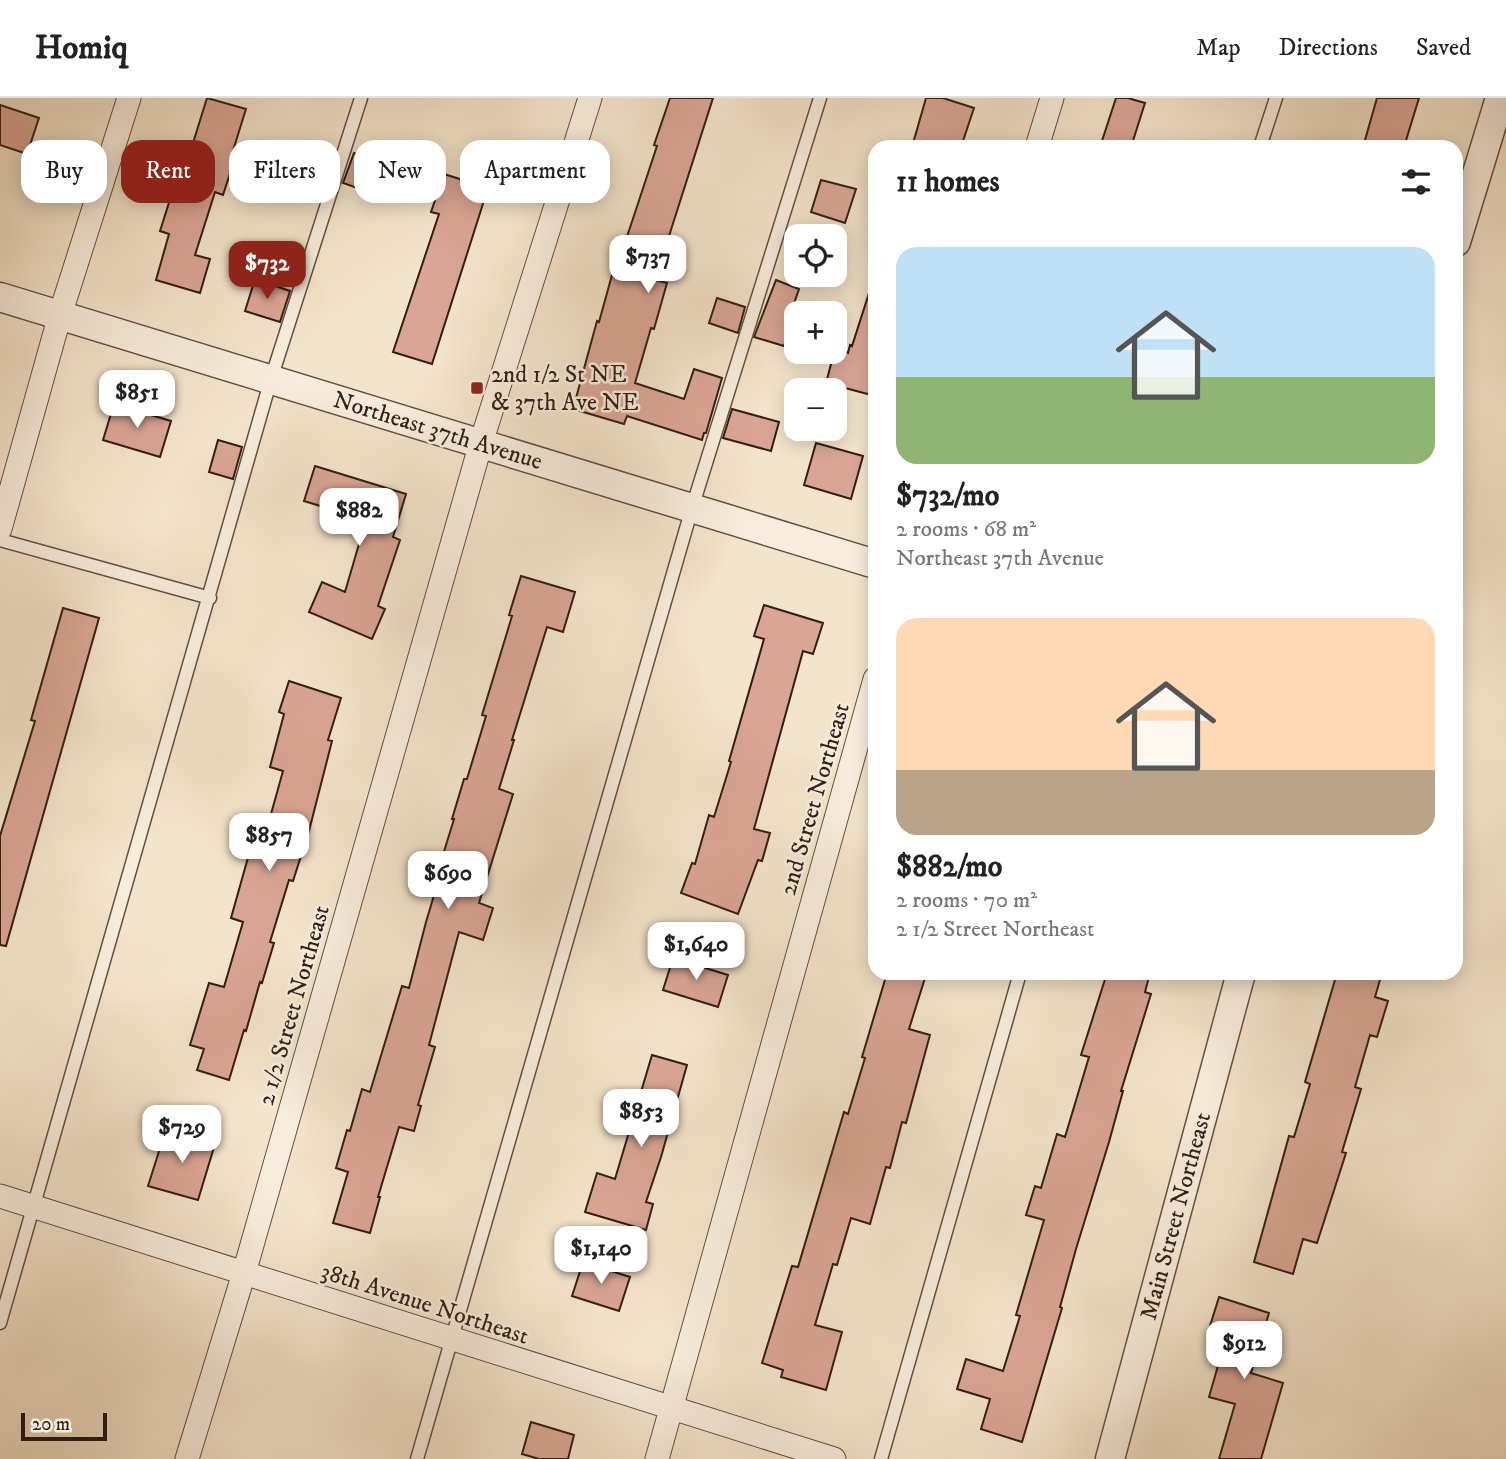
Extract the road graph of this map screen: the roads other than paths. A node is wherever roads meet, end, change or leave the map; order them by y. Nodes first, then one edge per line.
1 (128, 98) edge
2 (361, 98) edge
3 (590, 98) edge
4 (820, 98) edge
5 (1052, 98) edge
6 (1276, 98) edge
7 (1500, 98) edge
8 (1039, 140) edge
9 (1263, 140) edge
10 (1463, 219) edge
11 (0, 297) edge
12 (60, 315) junction
13 (271, 379) junction
14 (481, 443) junction
15 (692, 508) junction
16 (0, 529) edge
17 (0, 540) edge
18 (868, 562) edge
19 (210, 598) junction
20 (868, 704) edge
21 (1018, 980) edge
22 (1239, 980) edge
23 (0, 1196) edge
24 (33, 1206) junction
25 (244, 1273) junction
26 (0, 1323) edge
27 (451, 1339) junction
28 (672, 1409) junction
29 (187, 1459) edge
30 (417, 1459) edge
31 (657, 1459) edge
32 (834, 1459) edge
33 (881, 1459) edge
34 (1110, 1459) edge

1 - 12 street
2 - 13 lane
3 - 14 street, 2 1/2 Street Northeast
4 - 15 lane
5 - 8 street
6 - 9 lane
7 - 10 street
11 - 12 street, Northeast 37th Avenue
12 - 13 street, Northeast 37th Avenue
12 - 16 street
13 - 14 street, Northeast 37th Avenue
13 - 19 lane
14 - 15 street, Northeast 37th Avenue
14 - 25 street, 2 1/2 Street Northeast
15 - 18 street, Northeast 37th Avenue
15 - 27 lane
17 - 19 lane
19 - 24 lane
20 - 28 street, 2nd Street Northeast
21 - 33 lane
22 - 34 street, Main Street Northeast
23 - 24 street, 38th Avenue Northeast
24 - 25 street, 38th Avenue Northeast
24 - 26 lane
25 - 27 street, 38th Avenue Northeast
25 - 29 street, 2 1/2 Street Northeast
27 - 28 street, 38th Avenue Northeast
27 - 30 lane
28 - 31 street, 2nd Street Northeast
28 - 32 street, 38th Avenue Northeast

